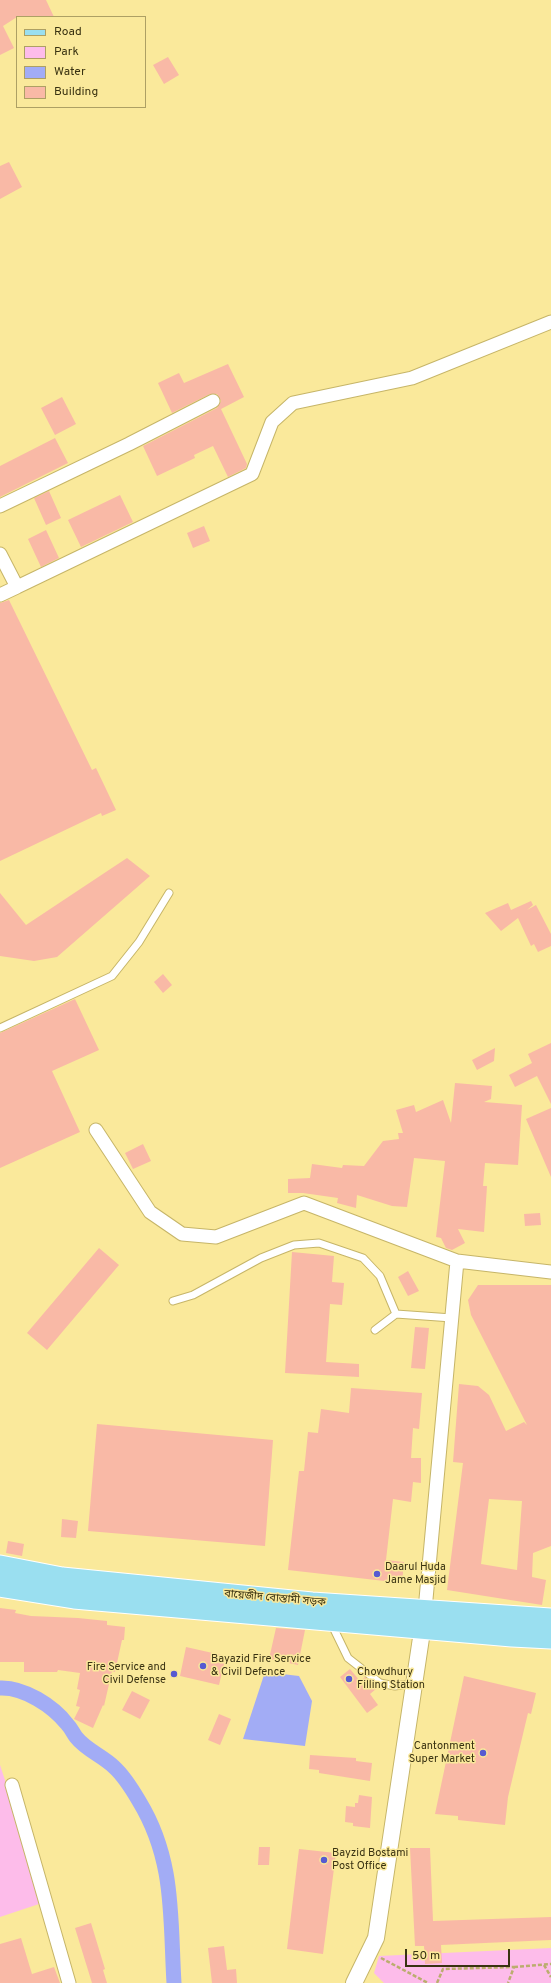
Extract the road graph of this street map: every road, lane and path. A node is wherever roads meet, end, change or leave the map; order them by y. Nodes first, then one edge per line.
1 (551, 322) edge
2 (213, 401) dead end
3 (0, 506) edge
4 (0, 554) edge
5 (17, 587) junction
6 (0, 595) edge
7 (169, 893) dead end
8 (0, 1028) edge
9 (96, 1130) dead end
10 (457, 1261) junction
11 (551, 1272) edge
12 (173, 1301) dead end
13 (396, 1314) junction
14 (452, 1318) junction
15 (374, 1330) dead end
16 (0, 1566) edge
17 (0, 1586) edge
18 (424, 1619) junction
19 (551, 1619) edge
20 (330, 1620) junction
21 (551, 1638) edge
22 (415, 1683) junction
23 (12, 1785) dead end
24 (369, 1952) junction
25 (551, 1964) edge
26 (544, 1965) junction
27 (514, 1967) junction
28 (551, 1977) edge
29 (69, 1983) edge
30 (354, 1983) edge
31 (428, 1983) edge
32 (437, 1983) edge
33 (508, 1983) edge

1 - 5 street
2 - 3 street
4 - 5 street
5 - 6 street
7 - 8 lane
9 - 10 street
10 - 11 street
10 - 14 street
12 - 13 lane
13 - 14 lane
13 - 15 lane
14 - 18 street
16 - 18 main road, বায়েজীদ বোস্তামী সড়ক
17 - 20 main road, বায়েজীদ বোস্তামী সড়ক
18 - 19 main road, বায়েজীদ বোস্তামী সড়ক
18 - 20 main road, বায়েজীদ বোস্তামী সড়ক
18 - 21 main road, বায়েজীদ বোস্তামী সড়ক
18 - 22 street
20 - 22 lane
22 - 24 street
23 - 29 street
24 - 30 street
24 - 31 path
25 - 26 path
26 - 27 path
26 - 28 path
27 - 32 path
27 - 33 path

